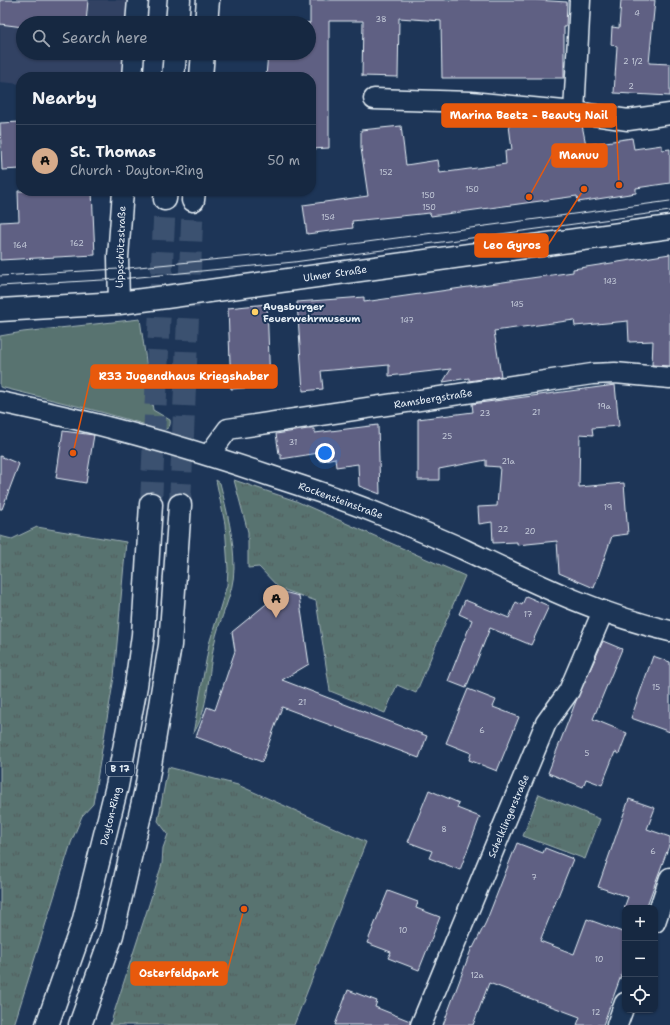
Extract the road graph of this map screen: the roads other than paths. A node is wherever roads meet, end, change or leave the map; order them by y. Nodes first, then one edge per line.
1 (138, 0) edge
2 (179, 0) edge
3 (208, 0) edge
4 (580, 0) edge
5 (137, 16) edge
6 (178, 16) edge
7 (207, 16) edge
8 (133, 60) edge
9 (174, 60) edge
10 (202, 60) edge
11 (132, 72) edge
12 (173, 72) edge
13 (201, 72) edge
14 (374, 99) dead end
15 (574, 112) junction
16 (670, 114) edge
17 (123, 196) edge
18 (670, 227) edge
19 (118, 302) junction
20 (0, 310) edge
21 (670, 378) edge
22 (0, 402) edge
23 (209, 455) junction
24 (151, 504) tunnel mouth
25 (180, 505) tunnel mouth
26 (603, 611) junction
27 (670, 631) edge
28 (670, 878) edge
29 (658, 913) edge
30 (622, 1011) edge
31 (47, 1025) edge
32 (80, 1025) edge
33 (421, 1025) edge
34 (617, 1025) edge

1 - 5 street
2 - 6 main road
3 - 7 main road
4 - 15 street
8 - 11 street
9 - 12 main road
10 - 13 main road
14 - 15 street
15 - 16 street
17 - 19 street, Lippschützstraße
18 - 19 main road, Ulmer Straße
19 - 20 main road, Ulmer Straße
21 - 23 street, Ramsbergstraße
22 - 23 street, Rockensteinstraße
23 - 26 street, Rockensteinstraße
24 - 31 main road, Dayton-Ring / B 17
25 - 32 main road, B 17
26 - 27 street, Rockensteinstraße
26 - 33 street, Schelklingerstraße
28 - 29 street
30 - 34 street

